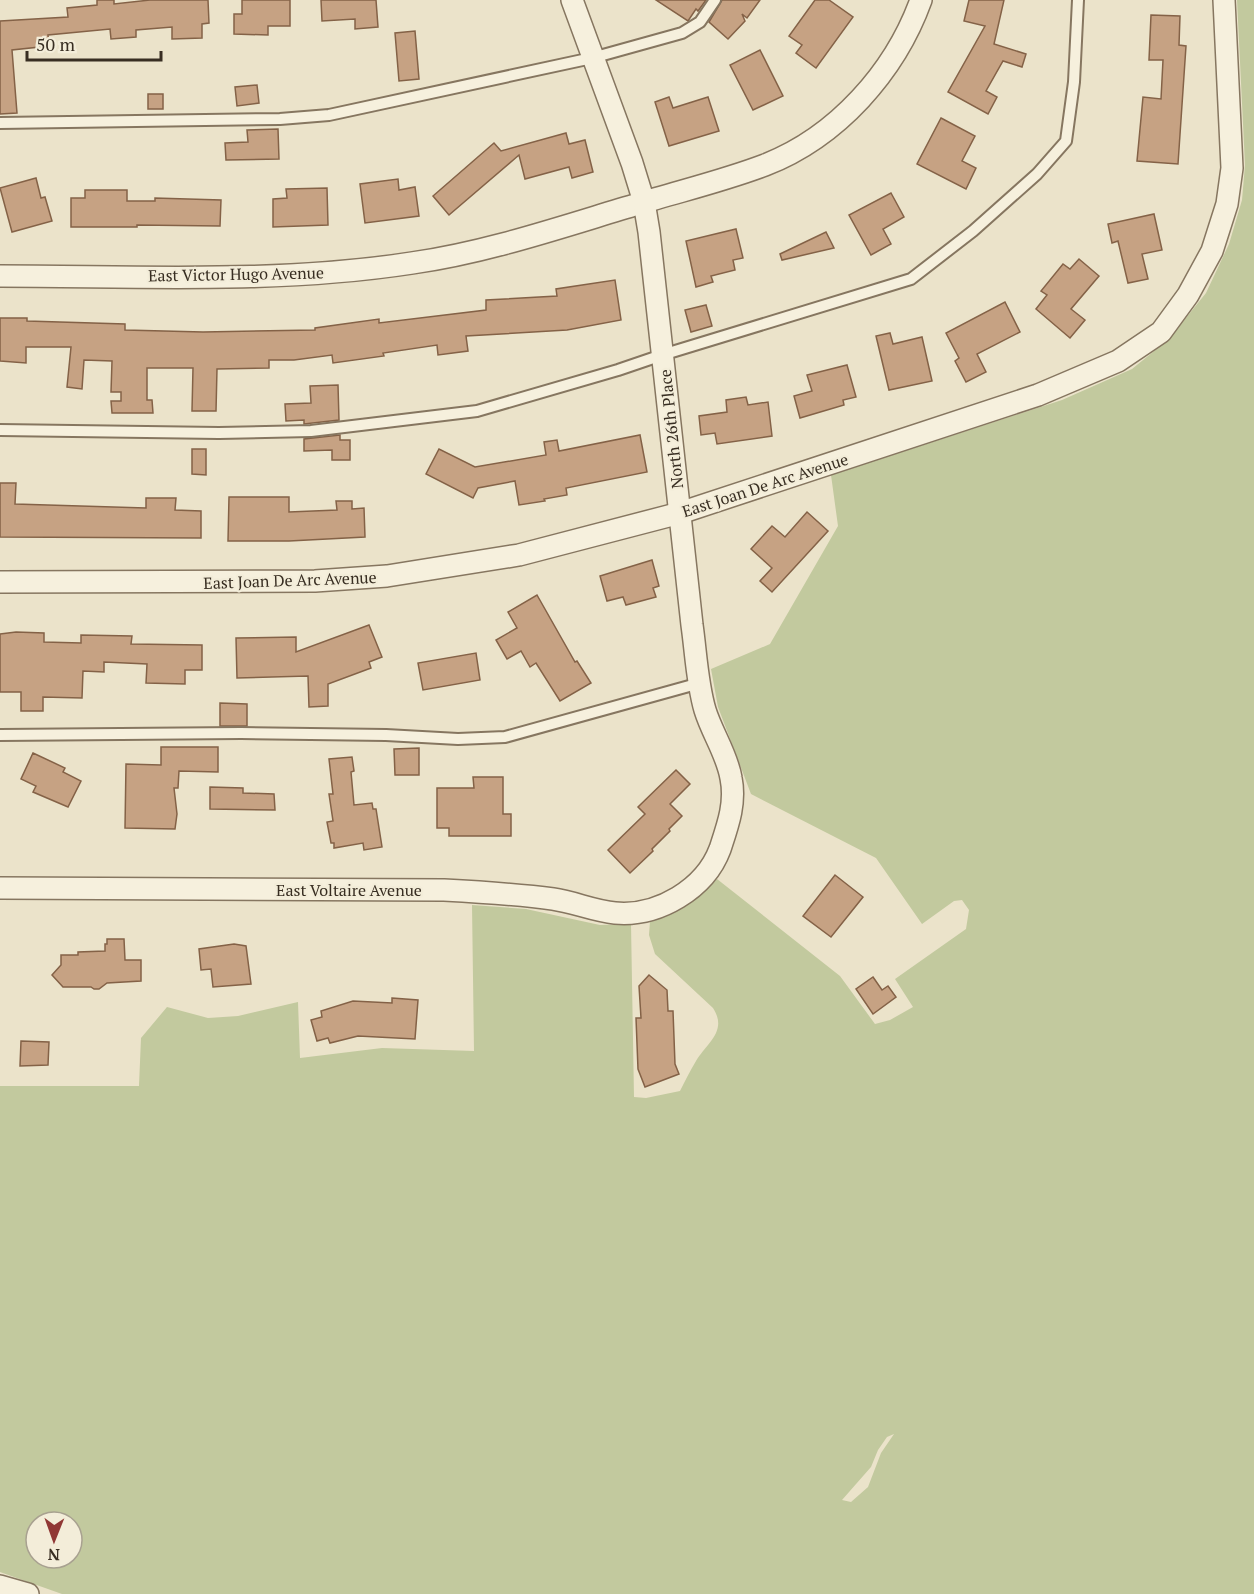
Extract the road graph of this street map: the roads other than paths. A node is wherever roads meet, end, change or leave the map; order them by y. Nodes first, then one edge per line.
1 (572, 0) edge
2 (715, 0) edge
3 (921, 0) edge
4 (1078, 0) edge
5 (1224, 0) edge
6 (592, 58) junction
7 (0, 123) edge
8 (644, 202) junction
9 (0, 276) edge
10 (662, 355) junction
11 (0, 430) edge
12 (680, 513) junction
13 (0, 582) edge
14 (700, 683) junction
15 (0, 735) edge
16 (0, 888) edge
17 (691, 888) joint
18 (0, 1586) edge
19 (28, 1594) edge

1 - 6 street, North 26th Place
2 - 6 lane
3 - 8 street, East Victor Hugo Avenue
4 - 10 lane
5 - 12 street, East Joan De Arc Avenue
6 - 7 lane
6 - 8 street, North 26th Place
8 - 9 street, East Victor Hugo Avenue
8 - 10 street, North 26th Place
10 - 11 lane
10 - 12 street, North 26th Place
12 - 13 street, East Joan De Arc Avenue
12 - 14 street, North 26th Place
14 - 15 lane
14 - 17 street, North 26th Place
16 - 17 street, East Voltaire Avenue
18 - 19 street

